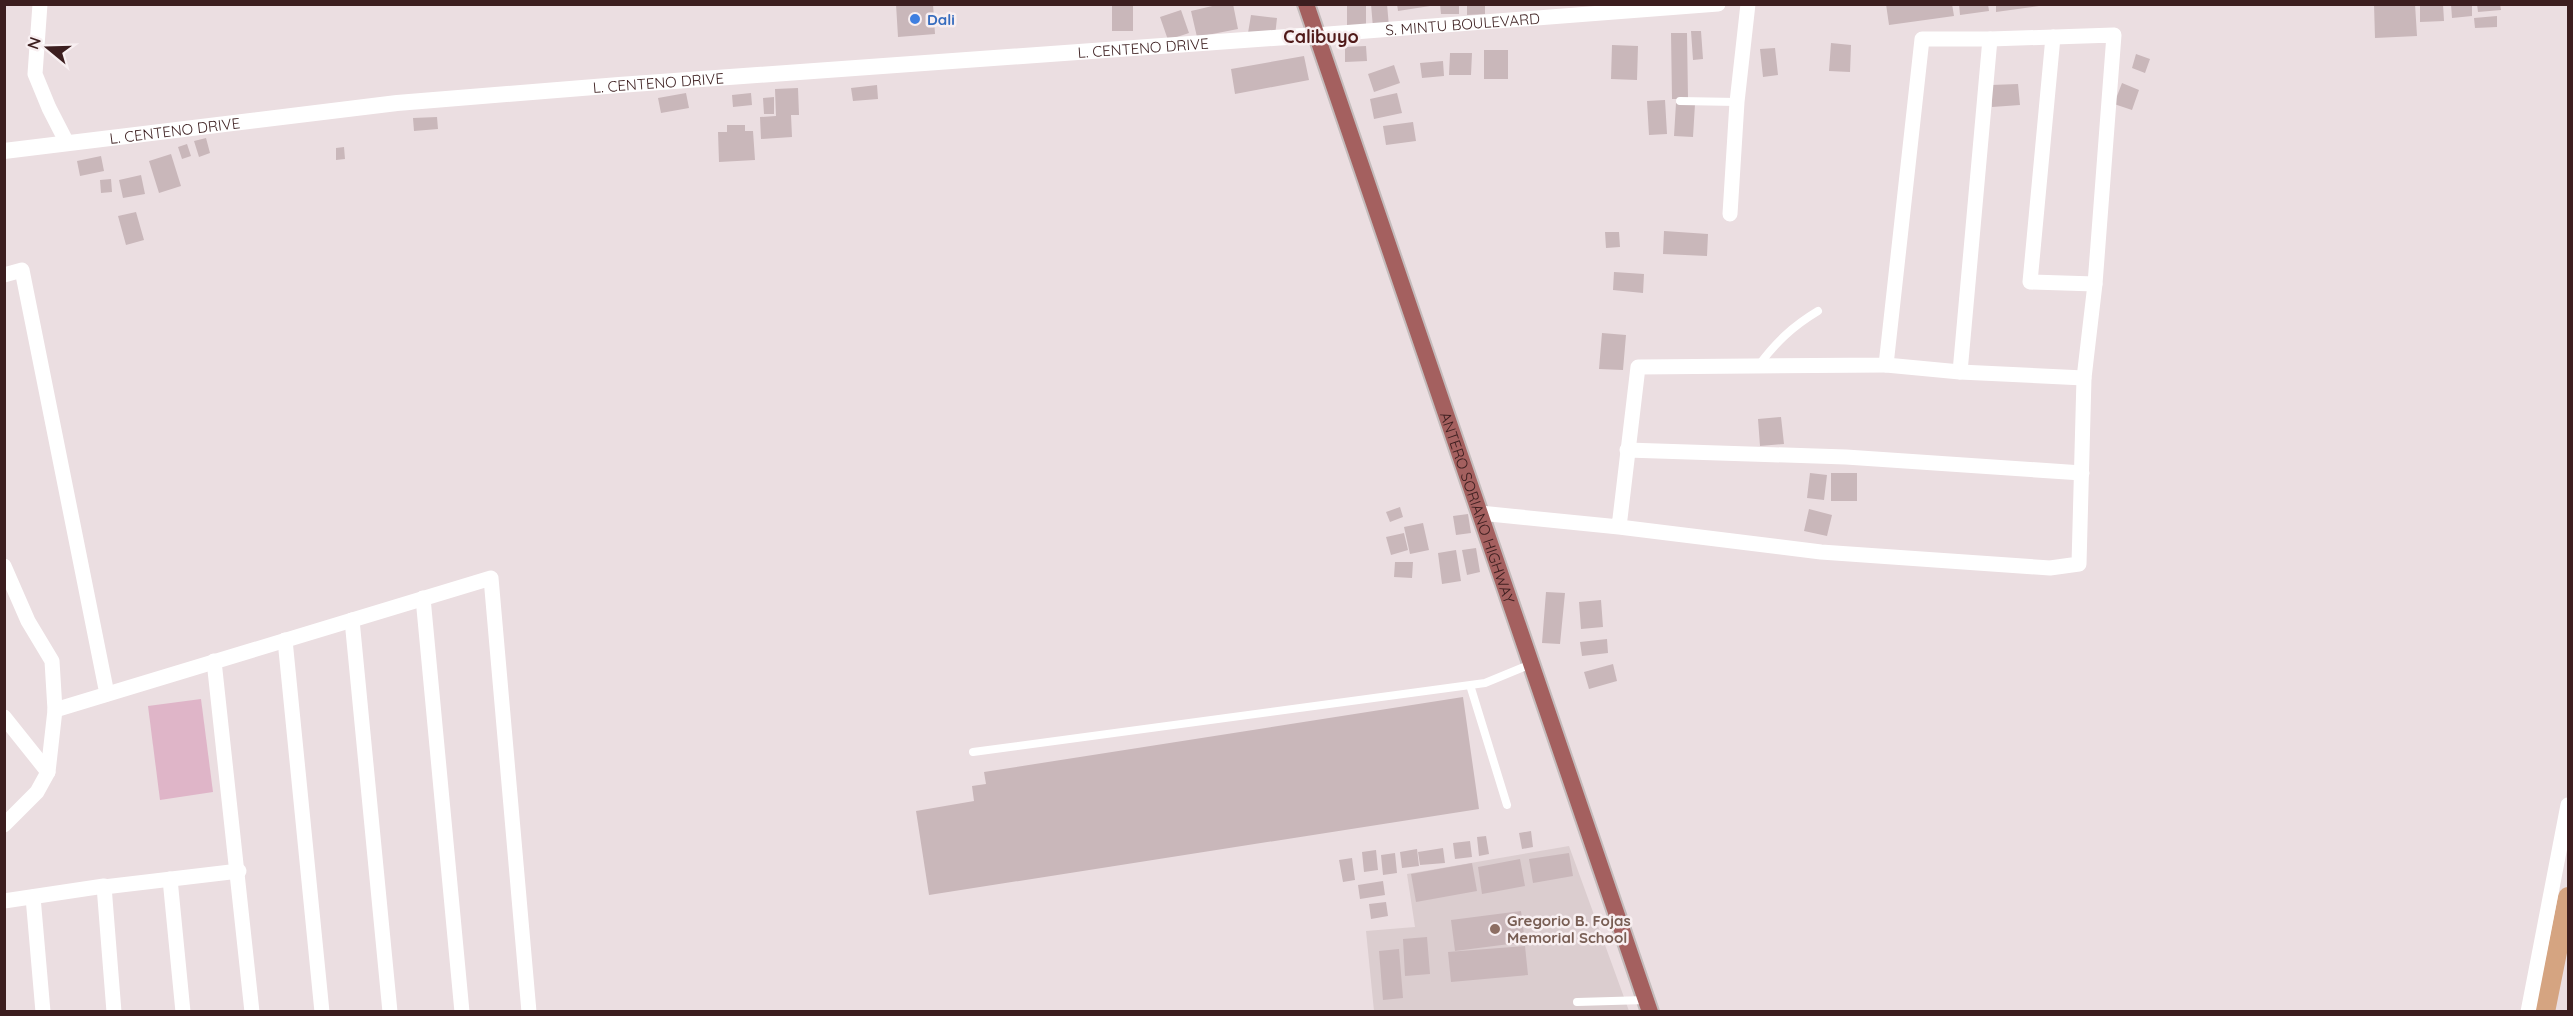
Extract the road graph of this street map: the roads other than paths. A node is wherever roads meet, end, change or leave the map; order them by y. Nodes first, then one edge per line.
1 (40, 4) edge
2 (1306, 4) edge
3 (1718, 4) edge
4 (1748, 4) edge
5 (1559, 11) edge
6 (1316, 35) junction
7 (2053, 37) junction
8 (1990, 39) junction
9 (1680, 101) dead end
10 (1737, 102) junction
11 (67, 143) junction
12 (4, 152) edge
13 (1730, 214) dead end
14 (4, 275) edge
15 (2095, 284) junction
16 (1818, 311) dead end
17 (1886, 365) junction
18 (1758, 366) junction
19 (1960, 372) junction
20 (2084, 378) junction
21 (1627, 450) junction
22 (2082, 474) junction
23 (1480, 513) junction
24 (1619, 527) junction
25 (4, 566) edge
26 (423, 598) junction
27 (352, 620) junction
28 (285, 640) junction
29 (214, 661) junction
30 (1532, 664) junction
31 (1470, 685) junction
32 (106, 694) junction
33 (55, 710) junction
34 (4, 717) edge
35 (973, 752) dead end
36 (48, 772) junction
37 (1507, 805) dead end
38 (2568, 805) edge
39 (4, 825) edge
40 (238, 871) junction
41 (170, 879) junction
42 (104, 887) junction
43 (33, 897) junction
44 (4, 902) edge
45 (1577, 1002) dead end
46 (1648, 1006) edge
47 (43, 1011) edge
48 (114, 1011) edge
49 (183, 1011) edge
50 (252, 1011) edge
51 (322, 1011) edge
52 (390, 1011) edge
53 (462, 1011) edge
54 (530, 1011) edge
55 (2528, 1011) edge

1 - 11 street
2 - 6 main road, ANTERO SORIANO HIGHWAY
3 - 5 street, S. MINTU BOULEVARD
4 - 10 street
5 - 6 street, S. MINTU BOULEVARD
6 - 11 street, L. CENTENO DRIVE
6 - 23 main road, ANTERO SORIANO HIGHWAY
7 - 8 street
7 - 15 street
7 - 15 street
8 - 17 street
8 - 19 street
9 - 10 lane
10 - 13 street
11 - 12 street, L. CENTENO DRIVE
14 - 32 street
15 - 20 street
16 - 18 lane
17 - 18 street
17 - 19 street
18 - 21 street
19 - 20 street
20 - 22 street
21 - 22 street
21 - 24 street
22 - 24 street
23 - 24 street
23 - 30 main road, ANTERO SORIANO HIGHWAY
25 - 33 street
26 - 27 street
26 - 53 street
26 - 54 street
27 - 28 street
27 - 52 street
28 - 29 street
28 - 51 street
29 - 32 street
29 - 40 street
30 - 31 lane
30 - 46 main road, ANTERO SORIANO HIGHWAY
31 - 35 lane
31 - 37 lane
32 - 33 street
33 - 36 street
34 - 36 street
36 - 39 street
38 - 55 street
40 - 41 street
40 - 50 street
41 - 42 street
41 - 49 street
42 - 43 street
42 - 48 street
43 - 44 street
43 - 47 street
45 - 46 lane

